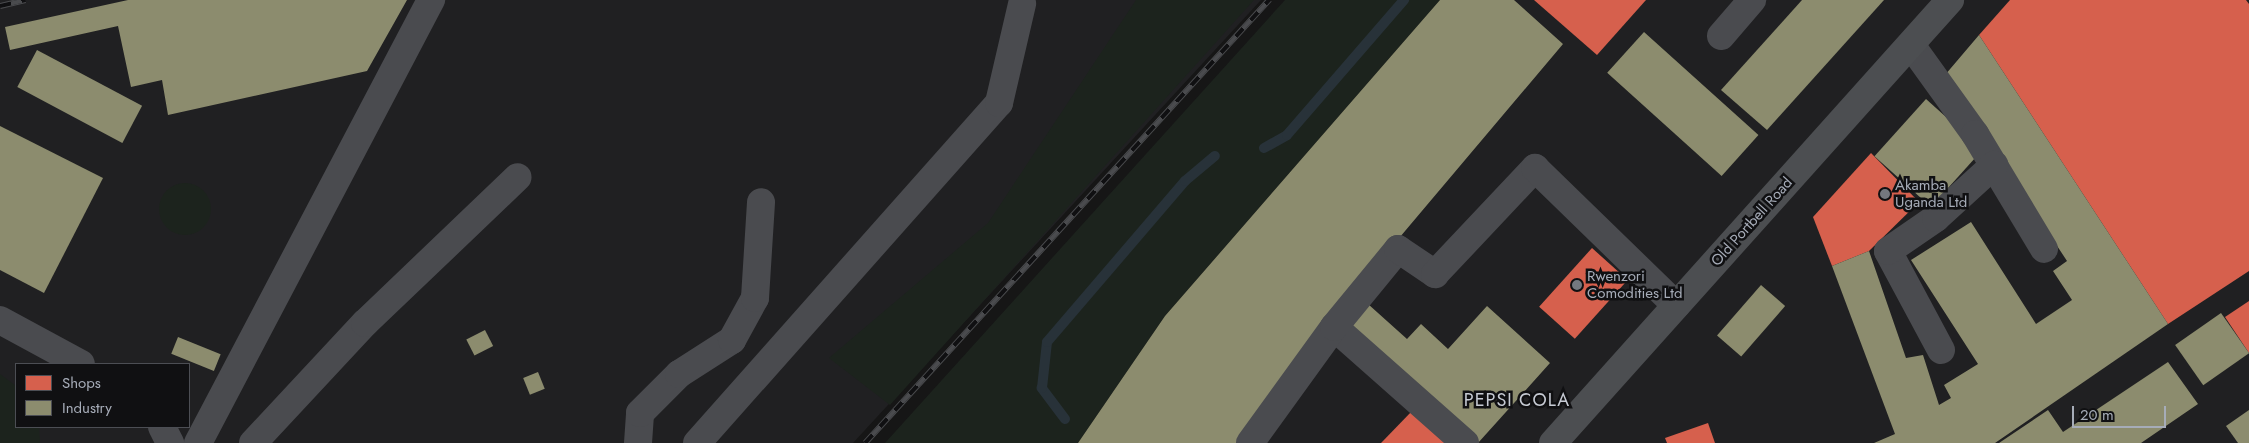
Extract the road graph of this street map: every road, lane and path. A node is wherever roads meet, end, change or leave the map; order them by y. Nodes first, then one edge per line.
1 (431, 0) edge
2 (1752, 0) edge
3 (1950, 0) edge
4 (1022, 4) dead end
5 (1722, 36) dead end
6 (1911, 45) junction
7 (1994, 165) junction
8 (518, 177) dead end
9 (762, 202) dead end
10 (2044, 249) dead end
11 (1676, 306) junction
12 (0, 320) edge
13 (1334, 327) junction
14 (1941, 350) dead end
15 (79, 363) edge
16 (162, 428) edge
17 (170, 443) edge
18 (198, 443) edge
19 (253, 443) edge
20 (638, 443) edge
21 (697, 443) edge
22 (1250, 443) edge
23 (1465, 443) edge
24 (1553, 443) edge

1 - 18 lane
2 - 5 lane
3 - 6 main road, Old Portbell Road
4 - 21 lane
6 - 7 lane
6 - 11 main road, Old Portbell Road
7 - 10 lane
7 - 14 lane
8 - 19 lane
9 - 20 lane
11 - 13 lane
11 - 24 main road, Old Portbell Road
12 - 15 lane
13 - 22 lane
13 - 23 lane
16 - 17 lane

